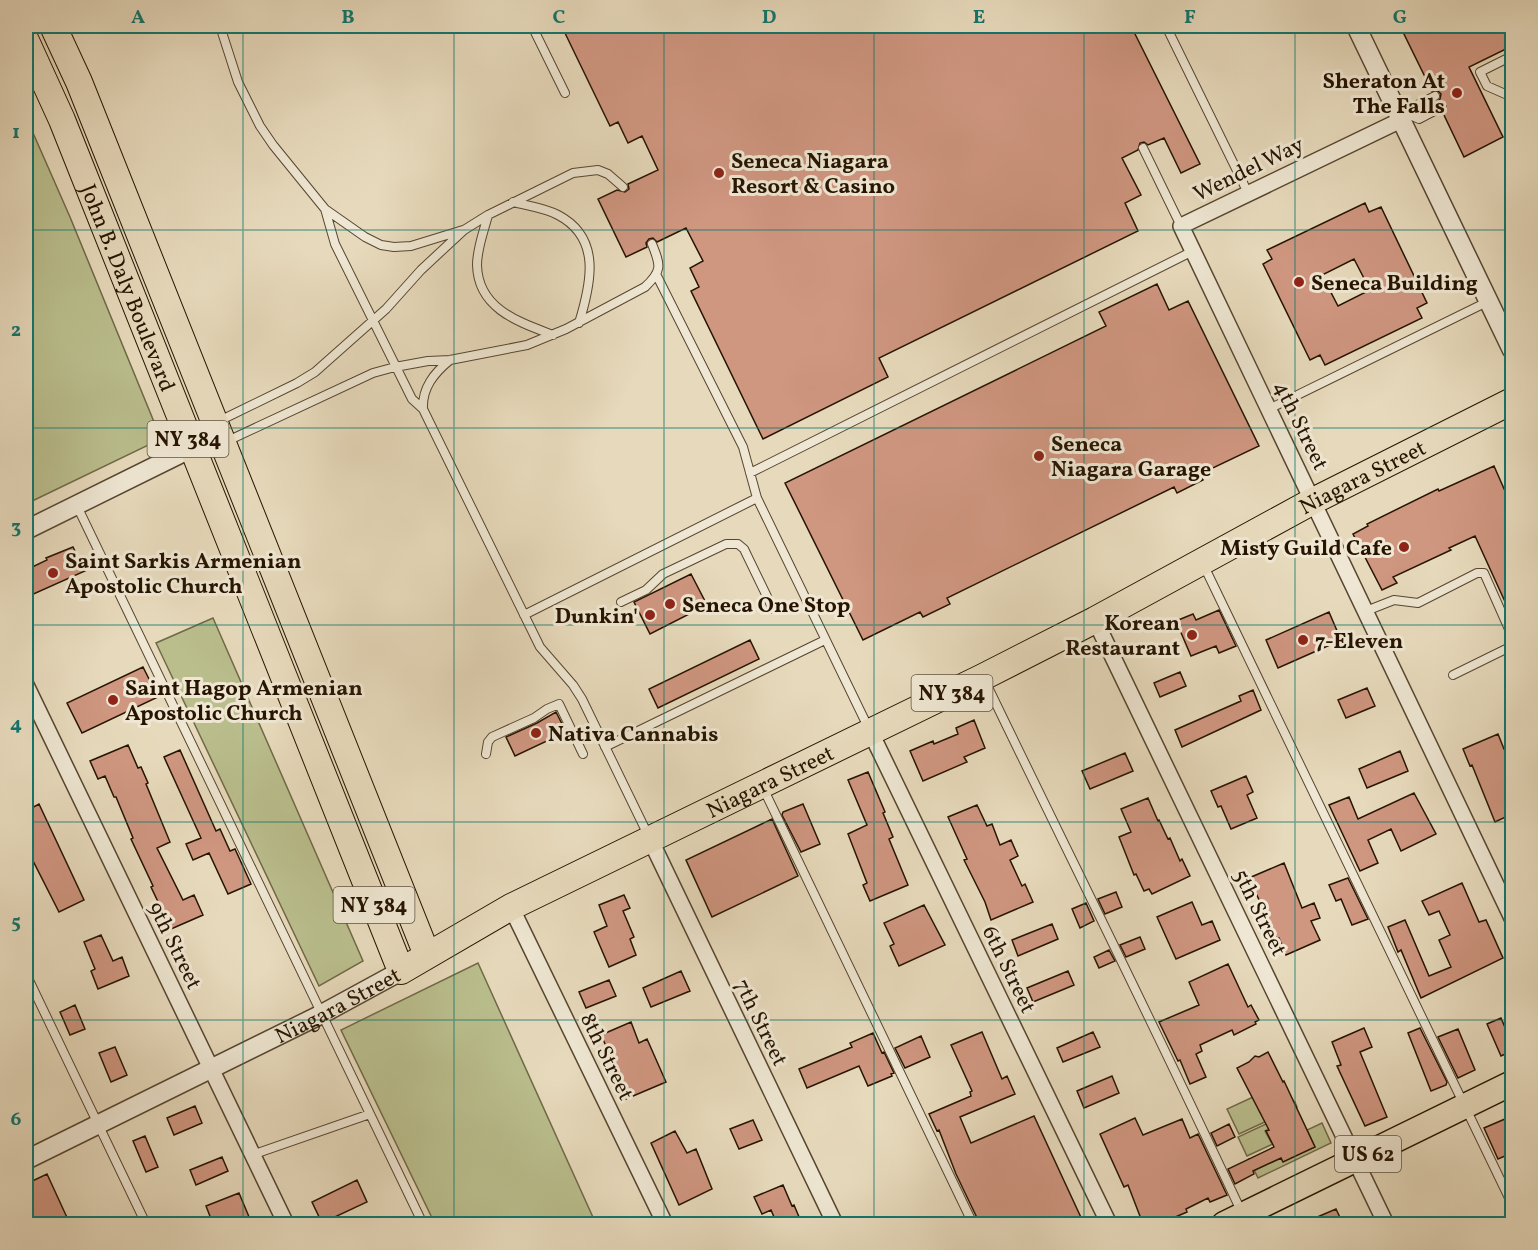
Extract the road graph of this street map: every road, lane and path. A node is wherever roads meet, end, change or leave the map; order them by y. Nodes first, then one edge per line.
1 (52, 26) edge
2 (220, 26) edge
3 (532, 26) edge
4 (1166, 26) edge
5 (1356, 26) edge
6 (26, 41) edge
7 (1512, 56) edge
8 (565, 93) dead end
9 (1434, 96) dead end
10 (1512, 97) edge
11 (1440, 108) dead end
12 (1405, 118) junction
13 (1143, 147) dead end
14 (624, 187) dead end
15 (1248, 193) junction
16 (513, 202) junction
17 (326, 209) junction
18 (488, 215) junction
19 (1181, 226) junction
20 (464, 230) junction
21 (652, 244) dead end
22 (1193, 251) junction
23 (657, 276) junction
24 (1489, 301) junction
25 (373, 320) junction
26 (579, 323) junction
27 (553, 335) junction
28 (1512, 350) edge
29 (450, 360) junction
30 (396, 367) junction
31 (1512, 401) edge
32 (423, 409) junction
33 (1269, 409) junction
34 (219, 433) junction
35 (192, 448) junction
36 (750, 473) junction
37 (757, 498) junction
38 (1313, 501) junction
39 (76, 505) junction
40 (26, 530) edge
41 (1202, 562) junction
42 (621, 602) dead end
43 (773, 609) dead end
44 (1366, 611) junction
45 (524, 615) junction
46 (1095, 620) junction
47 (1512, 636) edge
48 (825, 640) junction
49 (1512, 646) edge
50 (1453, 675) dead end
51 (983, 677) junction
52 (26, 685) edge
53 (871, 733) junction
54 (605, 747) junction
55 (486, 754) dead end
56 (583, 754) dead end
57 (762, 786) junction
58 (650, 839) junction
59 (511, 907) junction
60 (1512, 918) edge
61 (427, 955) junction
62 (401, 972) junction
63 (26, 974) edge
64 (322, 1014) junction
65 (211, 1069) junction
66 (1512, 1083) edge
67 (1464, 1107) junction
68 (370, 1114) junction
69 (97, 1125) junction
70 (252, 1155) junction
71 (26, 1160) edge
72 (1355, 1160) junction
73 (1512, 1204) edge
74 (1238, 1221) edge
75 (146, 1224) edge
76 (286, 1224) edge
77 (423, 1224) edge
78 (665, 1224) edge
79 (834, 1224) edge
80 (973, 1224) edge
81 (1109, 1224) edge
82 (1386, 1224) edge

1 - 34 highway, John B. Daly Boulevard / NY 384
2 - 17 lane
3 - 8 lane
4 - 15 lane
5 - 12 street
6 - 35 highway, John B. Daly Boulevard / NY 384
7 - 10 lane
9 - 12 lane
11 - 12 lane
12 - 15 street, Wendel Way
12 - 24 street
13 - 19 lane, 4th Street
14 - 16 lane
15 - 19 street, Wendel Way
16 - 18 lane
16 - 26 lane
17 - 20 lane
17 - 25 lane
18 - 20 lane
18 - 27 lane
19 - 22 street, 4th Street
20 - 25 lane
21 - 23 lane
22 - 33 street, 4th Street
22 - 36 lane
23 - 26 lane
23 - 36 lane
24 - 28 street
24 - 33 lane
25 - 30 lane
25 - 34 lane
26 - 27 lane
27 - 29 lane
29 - 30 lane
29 - 32 lane
30 - 32 lane
30 - 34 lane
31 - 38 highway, Niagara Street / NY 384
32 - 45 lane
33 - 38 street, 4th Street
34 - 35 lane
34 - 35 lane
34 - 61 highway, John B. Daly Boulevard / NY 384
35 - 39 street
35 - 62 highway, John B. Daly Boulevard / NY 384
36 - 37 lane
37 - 45 lane
37 - 48 lane
38 - 41 highway, Niagara Street / NY 384
38 - 44 street, 4th Street
39 - 40 street
39 - 64 lane
41 - 46 highway, Niagara Street / NY 384
41 - 67 lane
42 - 43 lane
44 - 47 lane
44 - 60 street, 4th Street
45 - 54 lane
46 - 51 highway, Niagara Street / NY 384
46 - 72 street, 5th Street
48 - 53 lane
48 - 54 lane
49 - 50 lane
51 - 53 highway, Niagara Street / NY 384
51 - 74 lane
52 - 65 street, 9th Street
53 - 57 highway, Niagara Street / NY 384
53 - 81 street, 6th Street
54 - 58 lane
55 - 56 lane
57 - 58 highway, Niagara Street / NY 384
57 - 80 lane
58 - 59 highway, Niagara Street / NY 384
58 - 79 street, 7th Street
59 - 61 highway, Niagara Street / NY 384
59 - 78 street, 8th Street
61 - 62 highway, Niagara Street / NY 384
62 - 64 street, Niagara Street
63 - 69 lane
64 - 65 street, Niagara Street
64 - 68 lane
65 - 69 street, Niagara Street
65 - 70 street, 9th Street
66 - 67 main road, US 62
67 - 72 main road, US 62
67 - 73 lane
68 - 70 lane
68 - 77 lane
69 - 71 street, Niagara Street
69 - 75 lane
70 - 76 street, 9th Street
72 - 74 main road, US 62
72 - 82 street, 5th Street

